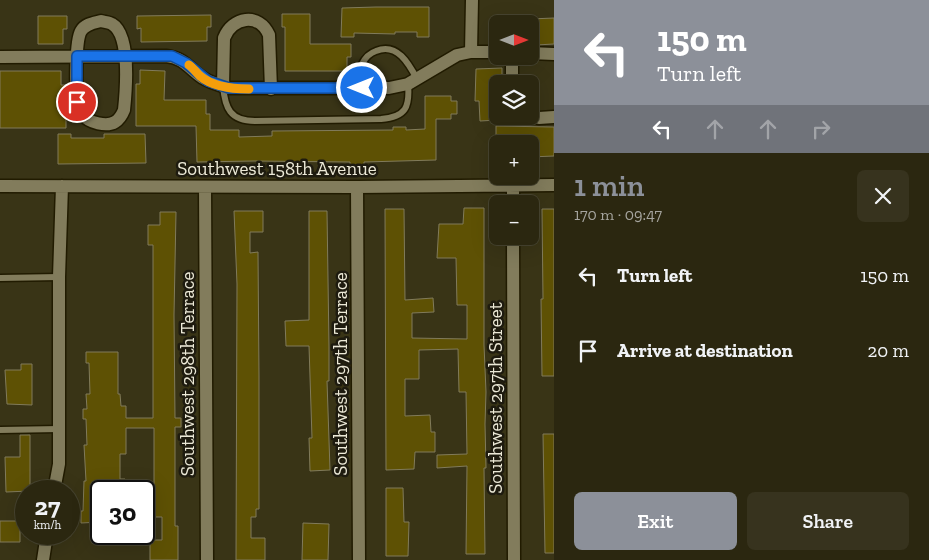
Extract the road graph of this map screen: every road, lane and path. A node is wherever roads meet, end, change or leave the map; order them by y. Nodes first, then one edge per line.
1 (472, 0) edge
2 (471, 52) junction
3 (489, 52) edge
4 (539, 53) edge
5 (554, 54) edge
6 (77, 56) junction
7 (0, 57) edge
8 (125, 57) junction
9 (412, 81) junction
10 (223, 86) junction
11 (362, 88) junction
12 (271, 89) junction
13 (554, 117) edge
14 (539, 118) edge
15 (513, 185) joint
16 (539, 185) edge
17 (554, 185) edge
18 (0, 186) edge
19 (62, 186) junction
20 (205, 187) junction
21 (357, 187) junction
22 (513, 195) edge
23 (513, 245) edge
24 (59, 277) junction
25 (0, 278) edge
26 (59, 429) junction
27 (0, 430) edge
28 (56, 480) edge
29 (45, 545) edge
30 (43, 560) edge
31 (207, 560) edge
32 (360, 560) edge
33 (514, 560) edge

1 - 2 street
2 - 3 street
2 - 9 street
4 - 5 street
6 - 7 street
6 - 8 street
6 - 8 street
6 - 8 street
8 - 10 street
9 - 10 lane
9 - 11 street
9 - 11 lane
10 - 12 street
10 - 12 street
11 - 12 street
13 - 14 street
15 - 21 street, Southwest 158th Avenue
15 - 22 street
16 - 17 street, Southwest 158th Avenue
18 - 19 street, Southwest 158th Avenue
19 - 20 street, Southwest 158th Avenue
19 - 24 street
20 - 21 street, Southwest 158th Avenue
20 - 31 street, Southwest 298th Terrace
21 - 32 street, Southwest 297th Terrace
23 - 33 street, Southwest 297th Street
24 - 25 lane
24 - 26 street
26 - 27 lane
26 - 28 street
29 - 30 street

